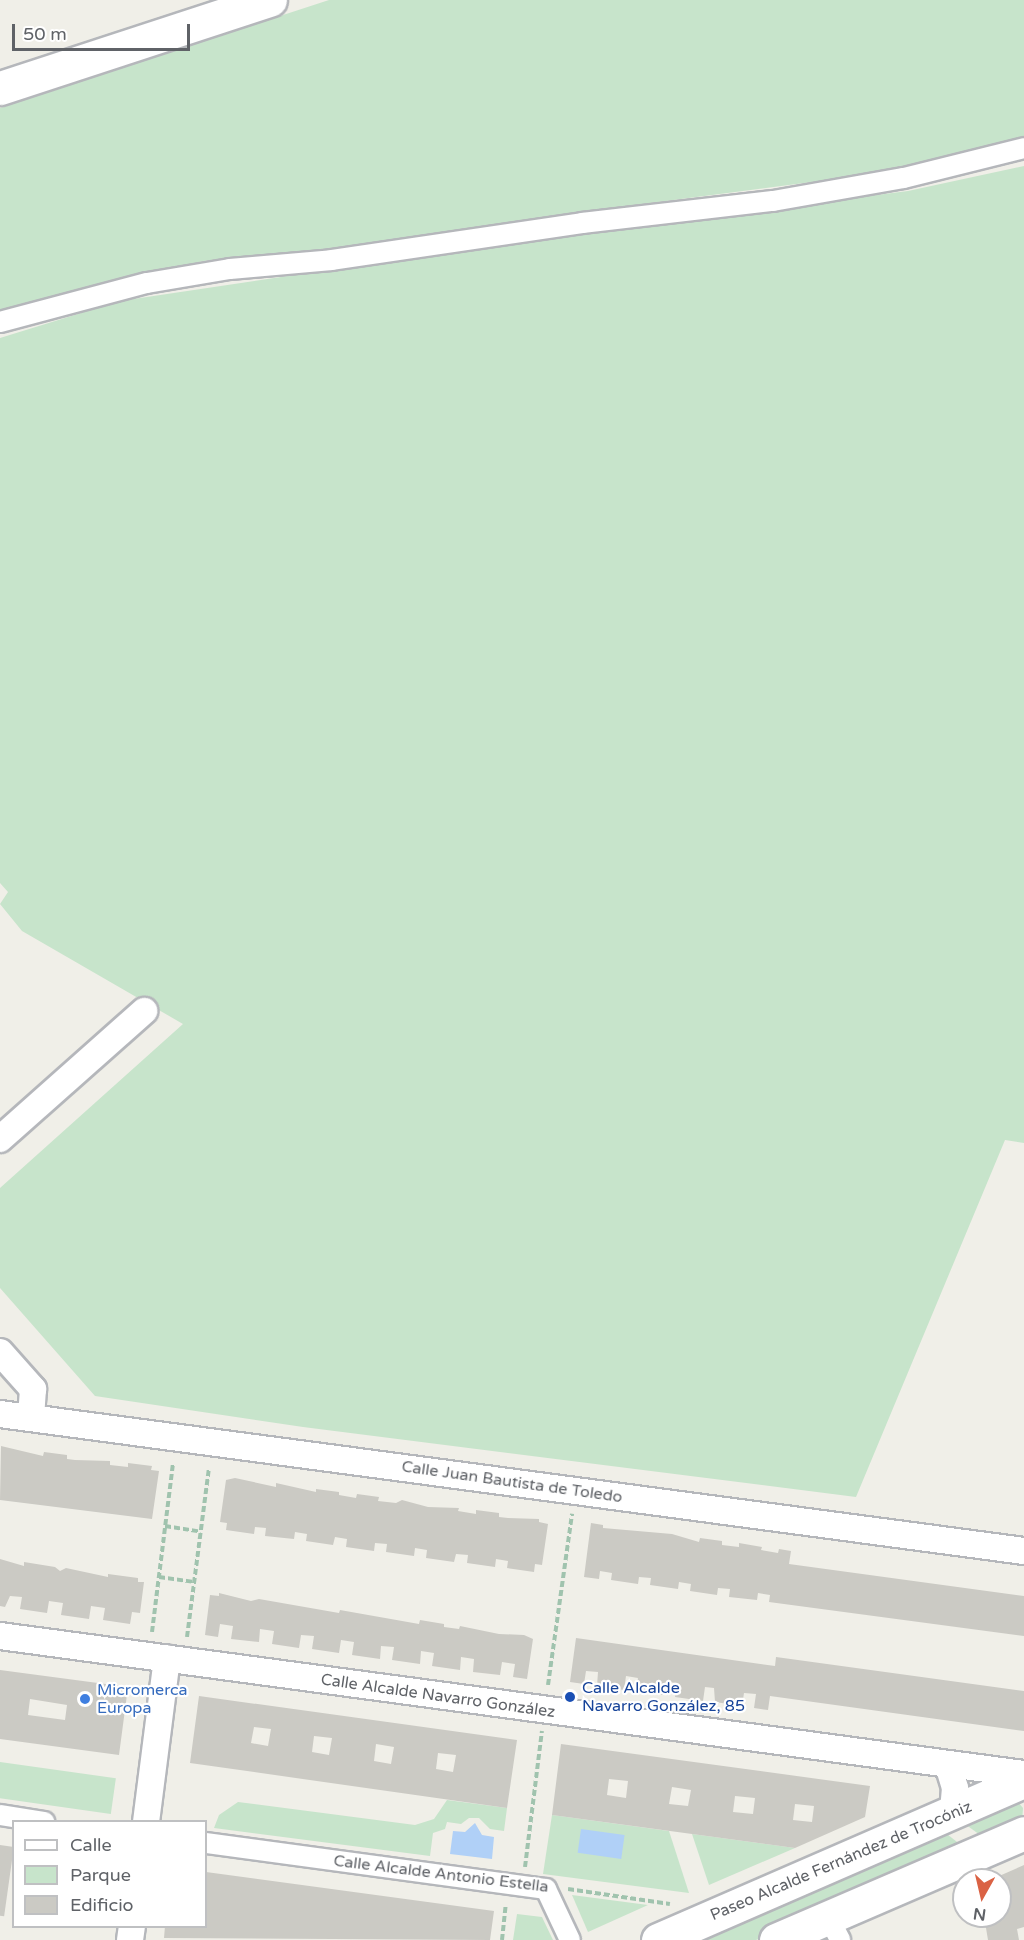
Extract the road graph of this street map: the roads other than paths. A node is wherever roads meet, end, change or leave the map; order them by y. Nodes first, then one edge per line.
1 (270, 0) edge
2 (0, 88) edge
3 (1024, 148) edge
4 (0, 322) edge
5 (144, 1011) dead end
6 (0, 1139) edge
7 (0, 1352) edge
8 (0, 1414) edge
9 (31, 1418) junction
10 (1024, 1551) edge
11 (0, 1635) edge
12 (167, 1658) junction
13 (948, 1765) junction
14 (1024, 1774) edge
15 (1024, 1781) edge
16 (953, 1812) junction
17 (0, 1815) edge
18 (37, 1820) edge
19 (146, 1820) edge
20 (1024, 1833) edge
21 (207, 1843) edge
22 (834, 1928) edge
23 (570, 1940) edge
24 (658, 1940) edge
25 (776, 1940) edge

1 - 2 main road
3 - 4 street
5 - 6 street
7 - 9 street
8 - 9 street, Calle Juan Bautista de Toledo
9 - 10 street, Calle Juan Bautista de Toledo
11 - 12 street, Calle Alcalde Navarro González
12 - 13 street, Calle Alcalde Navarro González
12 - 19 street
13 - 14 street, Calle Alcalde Navarro González
13 - 16 street
15 - 16 main road, Paseo Alcalde Fernández de Trocóniz
16 - 24 main road, Paseo Alcalde Fernández de Trocóniz
17 - 18 street
20 - 22 main road
21 - 23 street, Calle Alcalde Antonio Estella
22 - 25 main road

